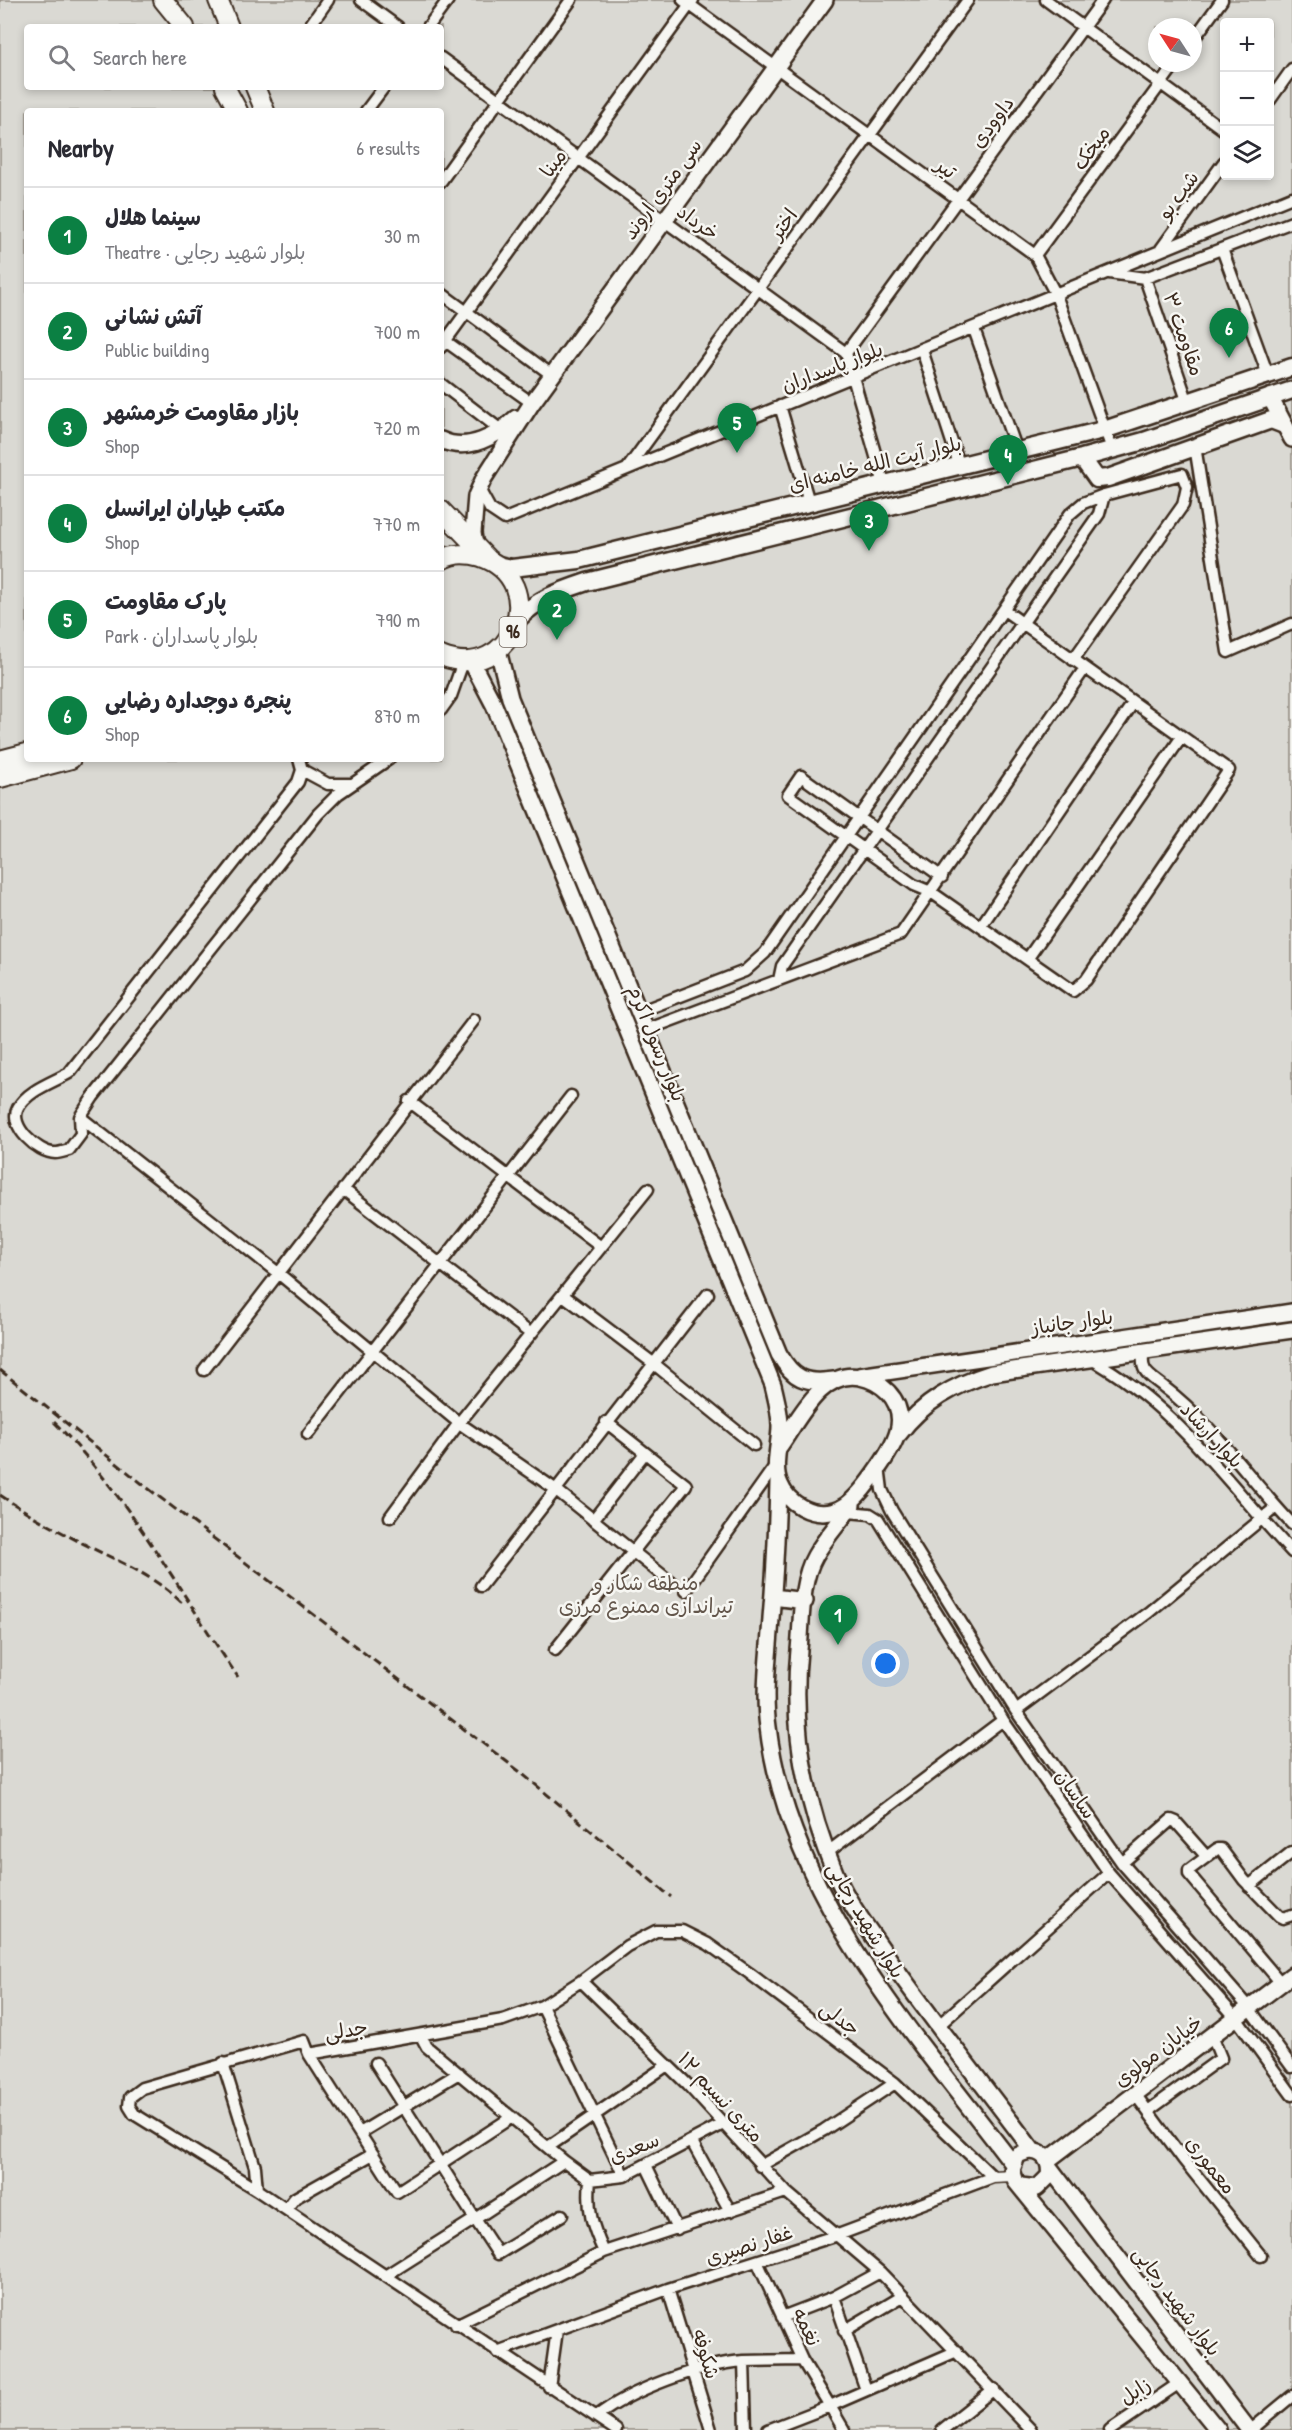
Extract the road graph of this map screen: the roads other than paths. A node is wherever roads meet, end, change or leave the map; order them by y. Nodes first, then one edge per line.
1 (163, 0) edge
2 (218, 0) edge
3 (328, 0) edge
4 (361, 0) edge
5 (448, 0) edge
6 (571, 0) edge
7 (825, 0) edge
8 (968, 0) edge
9 (1047, 0) edge
10 (1103, 0) edge
11 (1222, 0) edge
12 (689, 2) edge
13 (183, 24) edge
14 (228, 24) edge
15 (311, 24) edge
16 (394, 24) edge
17 (430, 24) edge
18 (1083, 27) junction
19 (1202, 28) edge
20 (444, 60) edge
21 (776, 68) junction
22 (1292, 69) edge
23 (1170, 72) edge
24 (1161, 84) junction
25 (227, 90) edge
26 (258, 90) edge
27 (382, 90) edge
28 (1274, 93) edge
29 (499, 100) junction
30 (236, 108) edge
31 (264, 108) edge
32 (368, 108) edge
33 (1220, 127) edge
34 (870, 136) junction
35 (579, 159) junction
36 (1220, 168) edge
37 (444, 177) edge
38 (1292, 197) edge
39 (958, 199) junction
40 (665, 221) junction
41 (1292, 222) edge
42 (1161, 249) junction
43 (1222, 249) junction
44 (1035, 255) junction
45 (1109, 273) junction
46 (1145, 278) junction
47 (758, 289) junction
48 (444, 294) edge
49 (1056, 295) junction
50 (467, 312) junction
51 (974, 329) junction
52 (444, 341) edge
53 (444, 343) edge
54 (922, 350) junction
55 (846, 352) junction
56 (1292, 367) edge
57 (552, 375) junction
58 (1268, 375) junction
59 (852, 379) junction
60 (444, 386) edge
61 (1292, 390) edge
62 (1270, 398) junction
63 (532, 403) junction
64 (1188, 403) junction
65 (780, 406) junction
66 (1107, 429) junction
67 (502, 431) junction
68 (1288, 432) edge
69 (444, 442) edge
70 (1195, 446) junction
71 (1112, 449) junction
72 (1017, 451) junction
73 (1082, 458) junction
74 (959, 464) junction
75 (627, 470) junction
76 (884, 484) junction
77 (479, 489) junction
78 (1104, 495) junction
79 (809, 502) junction
80 (444, 513) edge
81 (475, 546) junction
82 (444, 559) edge
83 (494, 562) junction
84 (1004, 610) junction
85 (517, 620) junction
86 (1021, 623) junction
87 (1292, 624) edge
88 (498, 650) junction
89 (453, 660) edge
90 (1073, 660) junction
91 (1085, 668) junction
92 (1133, 703) junction
93 (444, 706) edge
94 (935, 710) junction
95 (952, 722) junction
96 (1181, 738) junction
97 (24, 754) edge
98 (0, 760) edge
99 (60, 762) edge
100 (385, 762) edge
101 (301, 764) edge
102 (0, 778) edge
103 (352, 784) junction
104 (860, 818) junction
105 (877, 830) junction
106 (847, 837) junction
107 (864, 849) junction
108 (942, 877) junction
109 (932, 892) junction
110 (981, 926) junction
111 (765, 953) junction
112 (1028, 958) junction
113 (782, 966) junction
114 (779, 980) junction
115 (675, 998) junction
116 (639, 1012) junction
117 (682, 1017) junction
118 (474, 1020) dead end
119 (646, 1030) junction
120 (655, 1053) junction
121 (639, 1059) junction
122 (571, 1096) dead end
123 (409, 1101) junction
124 (80, 1117) junction
125 (508, 1177) junction
126 (343, 1189) junction
127 (648, 1189) dead end
128 (601, 1247) junction
129 (440, 1264) junction
130 (278, 1273) junction
131 (708, 1294) dead end
132 (563, 1295) junction
133 (1292, 1312) edge
134 (1292, 1330) edge
135 (531, 1334) junction
136 (372, 1350) junction
137 (1144, 1352) junction
138 (1091, 1359) junction
139 (653, 1363) junction
140 (204, 1370) dead end
141 (858, 1376) junction
142 (837, 1379) junction
143 (606, 1422) junction
144 (459, 1424) junction
145 (308, 1434) dead end
146 (897, 1436) junction
147 (754, 1445) dead end
148 (779, 1447) junction
149 (645, 1453) junction
150 (777, 1463) junction
151 (879, 1466) junction
152 (778, 1482) junction
153 (555, 1489) junction
154 (861, 1494) junction
155 (1276, 1507) junction
156 (848, 1512) junction
157 (390, 1517) dead end
158 (593, 1520) junction
159 (1263, 1521) junction
160 (1292, 1524) edge
161 (633, 1551) junction
162 (1292, 1552) edge
163 (672, 1583) dead end
164 (481, 1586) dead end
165 (686, 1591) dead end
166 (773, 1597) junction
167 (805, 1601) junction
168 (555, 1650) dead end
169 (1016, 1711) junction
170 (1002, 1720) junction
171 (828, 1852) junction
172 (1292, 1852) edge
173 (1206, 1857) junction
174 (1122, 1863) junction
175 (1109, 1873) junction
176 (1249, 1886) junction
177 (1292, 1915) edge
178 (1286, 1979) edge
179 (581, 1981) junction
180 (542, 2006) junction
181 (1249, 2008) junction
182 (1236, 2018) junction
183 (938, 2026) junction
184 (421, 2036) junction
185 (1212, 2036) junction
186 (309, 2054) junction
187 (223, 2063) junction
188 (376, 2063) dead end
189 (666, 2066) junction
190 (1292, 2067) edge
191 (459, 2073) junction
192 (895, 2083) junction
193 (1135, 2094) junction
194 (1292, 2096) edge
195 (404, 2107) junction
196 (1148, 2111) junction
197 (512, 2117) junction
198 (595, 2117) junction
199 (723, 2124) junction
200 (360, 2133) junction
201 (692, 2142) junction
202 (548, 2147) junction
203 (1033, 2151) junction
204 (373, 2154) junction
205 (564, 2161) junction
206 (440, 2163) junction
207 (1049, 2164) junction
208 (646, 2165) junction
209 (760, 2166) junction
210 (1016, 2175) junction
211 (624, 2176) junction
212 (993, 2177) junction
213 (590, 2180) junction
214 (257, 2190) junction
215 (786, 2193) junction
216 (286, 2209) junction
217 (730, 2211) junction
218 (562, 2215) dead end
219 (475, 2219) junction
220 (677, 2229) junction
221 (838, 2235) junction
222 (604, 2252) junction
223 (1262, 2256) dead end
224 (757, 2261) junction
225 (880, 2272) junction
226 (385, 2276) junction
227 (668, 2289) junction
228 (903, 2296) junction
229 (834, 2297) junction
230 (782, 2317) junction
231 (456, 2325) junction
232 (557, 2330) junction
233 (844, 2331) junction
234 (957, 2351) junction
235 (496, 2352) junction
236 (802, 2360) junction
237 (744, 2361) junction
238 (692, 2371) junction
239 (1181, 2382) junction
240 (549, 2387) junction
241 (994, 2389) junction
242 (866, 2390) junction
243 (1292, 2396) edge
244 (830, 2406) junction
245 (596, 2417) junction
246 (616, 2430) edge
247 (711, 2430) edge
248 (746, 2430) edge
249 (768, 2430) edge
250 (844, 2430) edge
251 (942, 2430) edge
252 (1031, 2430) edge
253 (1110, 2430) edge
254 (1218, 2430) edge
255 (1250, 2430) edge

1 - 13 highway
2 - 14 highway
3 - 15 street
4 - 16 street
5 - 17 street
6 - 29 street
7 - 21 main road, سی متری اروند
8 - 34 street, اختر
9 - 18 street
10 - 18 street, داوودی
11 - 19 street
12 - 21 street, تیر
12 - 35 street, مینا
18 - 24 street
18 - 39 street, داوودی
20 - 29 street, خرداد
21 - 34 street, تیر
21 - 40 main road, سی متری اروند
22 - 28 street
23 - 24 street, میخک
24 - 33 street
24 - 44 street, میخک
25 - 30 highway
26 - 31 highway
27 - 32 street
29 - 35 street, خرداد
29 - 37 street
34 - 39 street, تیر
34 - 47 street, اختر
35 - 40 street, خرداد
35 - 50 street, مینا
36 - 42 street, شب بو
38 - 42 street, بلوار پاسداران
39 - 44 street, تیر
39 - 55 street, داوودی
40 - 47 street, خرداد
40 - 57 main road, سی متری اروند
41 - 43 street
42 - 45 street, بلوار پاسداران
43 - 46 street
43 - 58 street
44 - 49 street, تیر
45 - 46 street
45 - 49 street, بلوار پاسداران
46 - 64 street, مقاومت ۳
47 - 55 street, خرداد
47 - 75 street, اختر
48 - 50 street
49 - 51 street, بلوار پاسداران
49 - 66 street, تیر
50 - 52 street, مینا
50 - 57 street
51 - 54 street, بلوار پاسداران
51 - 72 street
53 - 63 street
54 - 59 street, بلوار پاسداران
54 - 74 street
55 - 59 street
56 - 58 main road, بلوار آیت الله خامنه ای
57 - 63 main road, سی متری اروند
58 - 64 main road, بلوار آیت الله خامنه ای
59 - 65 street, بلوار پاسداران
59 - 76 street
60 - 67 street
61 - 62 main road
62 - 68 main road
62 - 71 main road
63 - 67 main road
63 - 77 main road
64 - 66 main road, بلوار آیت الله خامنه ای
65 - 75 street, بلوار پاسداران
65 - 79 street
66 - 71 street, تیر
66 - 72 main road, بلوار آیت الله خامنه ای
67 - 69 main road
68 - 70 main road
70 - 73 main road
70 - 87 street
71 - 73 main road
72 - 74 main road, بلوار آیت الله خامنه ای
73 - 85 main road
74 - 76 main road, بلوار آیت الله خامنه ای
75 - 77 street, بلوار پاسداران
76 - 79 main road, بلوار آیت الله خامنه ای
77 - 81 main road
78 - 84 street
78 - 86 street
78 - 90 street
79 - 83 main road, بلوار آیت الله خامنه ای
80 - 81 highway, 96
81 - 83 highway, 96
82 - 83 highway
83 - 85 highway, 96
84 - 86 street
84 - 94 street
85 - 88 highway, 96
86 - 90 street
86 - 95 street
88 - 89 highway, 96
88 - 116 main road, بلوار رسول اکرم
89 - 93 street
89 - 121 main road, بلوار رسول اکرم
90 - 91 street
91 - 92 street
91 - 108 street
92 - 96 street
92 - 110 street
94 - 95 street
94 - 104 street
95 - 105 street
96 - 112 street
96 - 112 street
97 - 98 highway
99 - 102 highway
100 - 103 street
101 - 103 street
101 - 124 street
103 - 124 street
104 - 105 street
104 - 106 street
104 - 106 street
105 - 107 street
105 - 108 street
106 - 107 street
106 - 111 street
107 - 109 street
107 - 113 street
108 - 109 street
109 - 110 street
109 - 114 street
110 - 112 street
111 - 113 street
111 - 115 street
113 - 114 street
114 - 117 street
115 - 116 street
115 - 117 street
116 - 119 main road, بلوار رسول اکرم
117 - 119 street
118 - 123 street
119 - 120 main road, بلوار رسول اکرم
120 - 121 main road
120 - 142 main road, بلوار رسول اکرم
121 - 148 main road, بلوار رسول اکرم
122 - 125 street
123 - 125 street
123 - 126 street
124 - 130 street
125 - 128 street
125 - 129 street
126 - 129 street
126 - 130 street
127 - 128 street
128 - 132 street
129 - 135 street
129 - 136 street
130 - 136 street
130 - 140 street
131 - 139 street
132 - 135 street
132 - 139 street
133 - 141 main road, بلوار جانباز
134 - 137 main road, بلوار جانباز
135 - 144 street
136 - 144 street
136 - 145 street
137 - 138 main road, بلوار جانباز
137 - 155 street, بلوار ارشاد
138 - 146 main road, بلوار جانباز
138 - 159 street, بلوار ارشاد
139 - 143 street
139 - 147 street
141 - 142 main road
141 - 146 main road
142 - 148 main road
143 - 149 street
143 - 153 street
144 - 153 street
144 - 157 street
146 - 151 main road
148 - 150 main road
149 - 158 street
149 - 161 street
150 - 152 main road
150 - 165 street
151 - 154 main road
151 - 169 street, ساسان
152 - 154 main road
152 - 166 main road, بلوار شهید رجایی
153 - 158 street
153 - 164 street
154 - 156 main road, بلوار شهید رجایی
155 - 159 street
155 - 160 street, بلوار ارشاد
156 - 167 main road, بلوار شهید رجایی
156 - 170 street, ساسان
158 - 161 street
159 - 162 street, بلوار ارشاد
159 - 169 street
161 - 163 street
161 - 168 street
166 - 167 main road
166 - 210 main road, بلوار شهید رجایی
167 - 171 main road, بلوار شهید رجایی
169 - 174 street, ساسان
170 - 171 street
170 - 175 street, ساسان
171 - 183 main road, بلوار شهید رجایی
172 - 176 street
173 - 174 street
173 - 176 street
173 - 178 street
174 - 181 street, ساسان
175 - 182 street, ساسان
175 - 183 street
176 - 177 street
178 - 181 main road, خیابان مولوی
179 - 180 street, جدلی
179 - 189 street, ۱۲ متری نسیم
179 - 192 street, جدلی
180 - 184 street, جدلی
180 - 198 street
181 - 182 main road, خیابان مولوی
181 - 190 street, ساسان
182 - 185 main road, خیابان مولوی
182 - 194 street, ساسان
183 - 203 main road, بلوار شهید رجایی
184 - 186 street, جدلی
184 - 191 street
185 - 193 main road, خیابان مولوی
185 - 196 street
186 - 187 street, جدلی
186 - 200 street
187 - 214 street
187 - 214 street, جدلی
188 - 195 street
189 - 198 street
189 - 199 street, ۱۲ متری نسیم
191 - 195 street
191 - 197 street
192 - 209 street
192 - 212 street, جدلی
193 - 196 street, معموری
193 - 207 main road, خیابان مولوی
195 - 200 street
195 - 206 street
196 - 223 street, معموری
197 - 202 street
197 - 206 street
198 - 202 street
198 - 211 street
199 - 201 street, سعدی
199 - 209 street, ۱۲ متری نسیم
200 - 204 street
201 - 208 street, سعدی
201 - 217 street
202 - 205 street
203 - 207 main road
203 - 210 main road
204 - 206 street
204 - 216 street
205 - 213 street
205 - 219 street
206 - 219 street
207 - 210 main road
207 - 255 main road, بلوار شهید رجایی
208 - 211 street, سعدی
208 - 220 street
209 - 215 street, ۱۲ متری نسیم
210 - 212 street, غفار نصیری
210 - 239 main road, بلوار شهید رجایی
211 - 213 street, سعدی
212 - 221 street, غفار نصیری
213 - 222 street, سعدی
214 - 216 street, جدلی
215 - 217 street
215 - 221 street, ۱۲ متری نسیم
216 - 226 street, جدلی
217 - 220 street
218 - 219 street
219 - 226 street
220 - 222 street
221 - 224 street, غفار نصیری
221 - 225 street, ۱۲ متری نسیم
222 - 231 street
224 - 227 street, غفار نصیری
224 - 230 street, نغمه
225 - 228 street, ۱۲ متری نسیم
225 - 229 street
226 - 231 street, جدلی
227 - 232 street, غفار نصیری
227 - 238 street, شکوفه
228 - 233 street
228 - 234 street, ۱۲ متری نسیم
229 - 230 street
229 - 233 street
230 - 236 street, نغمه
231 - 235 street, جدلی
232 - 235 street, غفار نصیری
232 - 240 street
233 - 242 street
234 - 241 street, ۱۲ متری نسیم
234 - 242 street
235 - 240 street, جدلی
236 - 237 street
236 - 244 street, نغمه
237 - 238 street
237 - 248 street
238 - 245 street
238 - 247 street, شکوفه
239 - 253 street, زابل
239 - 254 main road, بلوار شهید رجایی
240 - 245 street, جدلی
241 - 251 street
241 - 252 street, ۱۲ متری نسیم
242 - 244 street
243 - 255 street
244 - 249 street
244 - 250 street, نغمه
245 - 246 street, جدلی

